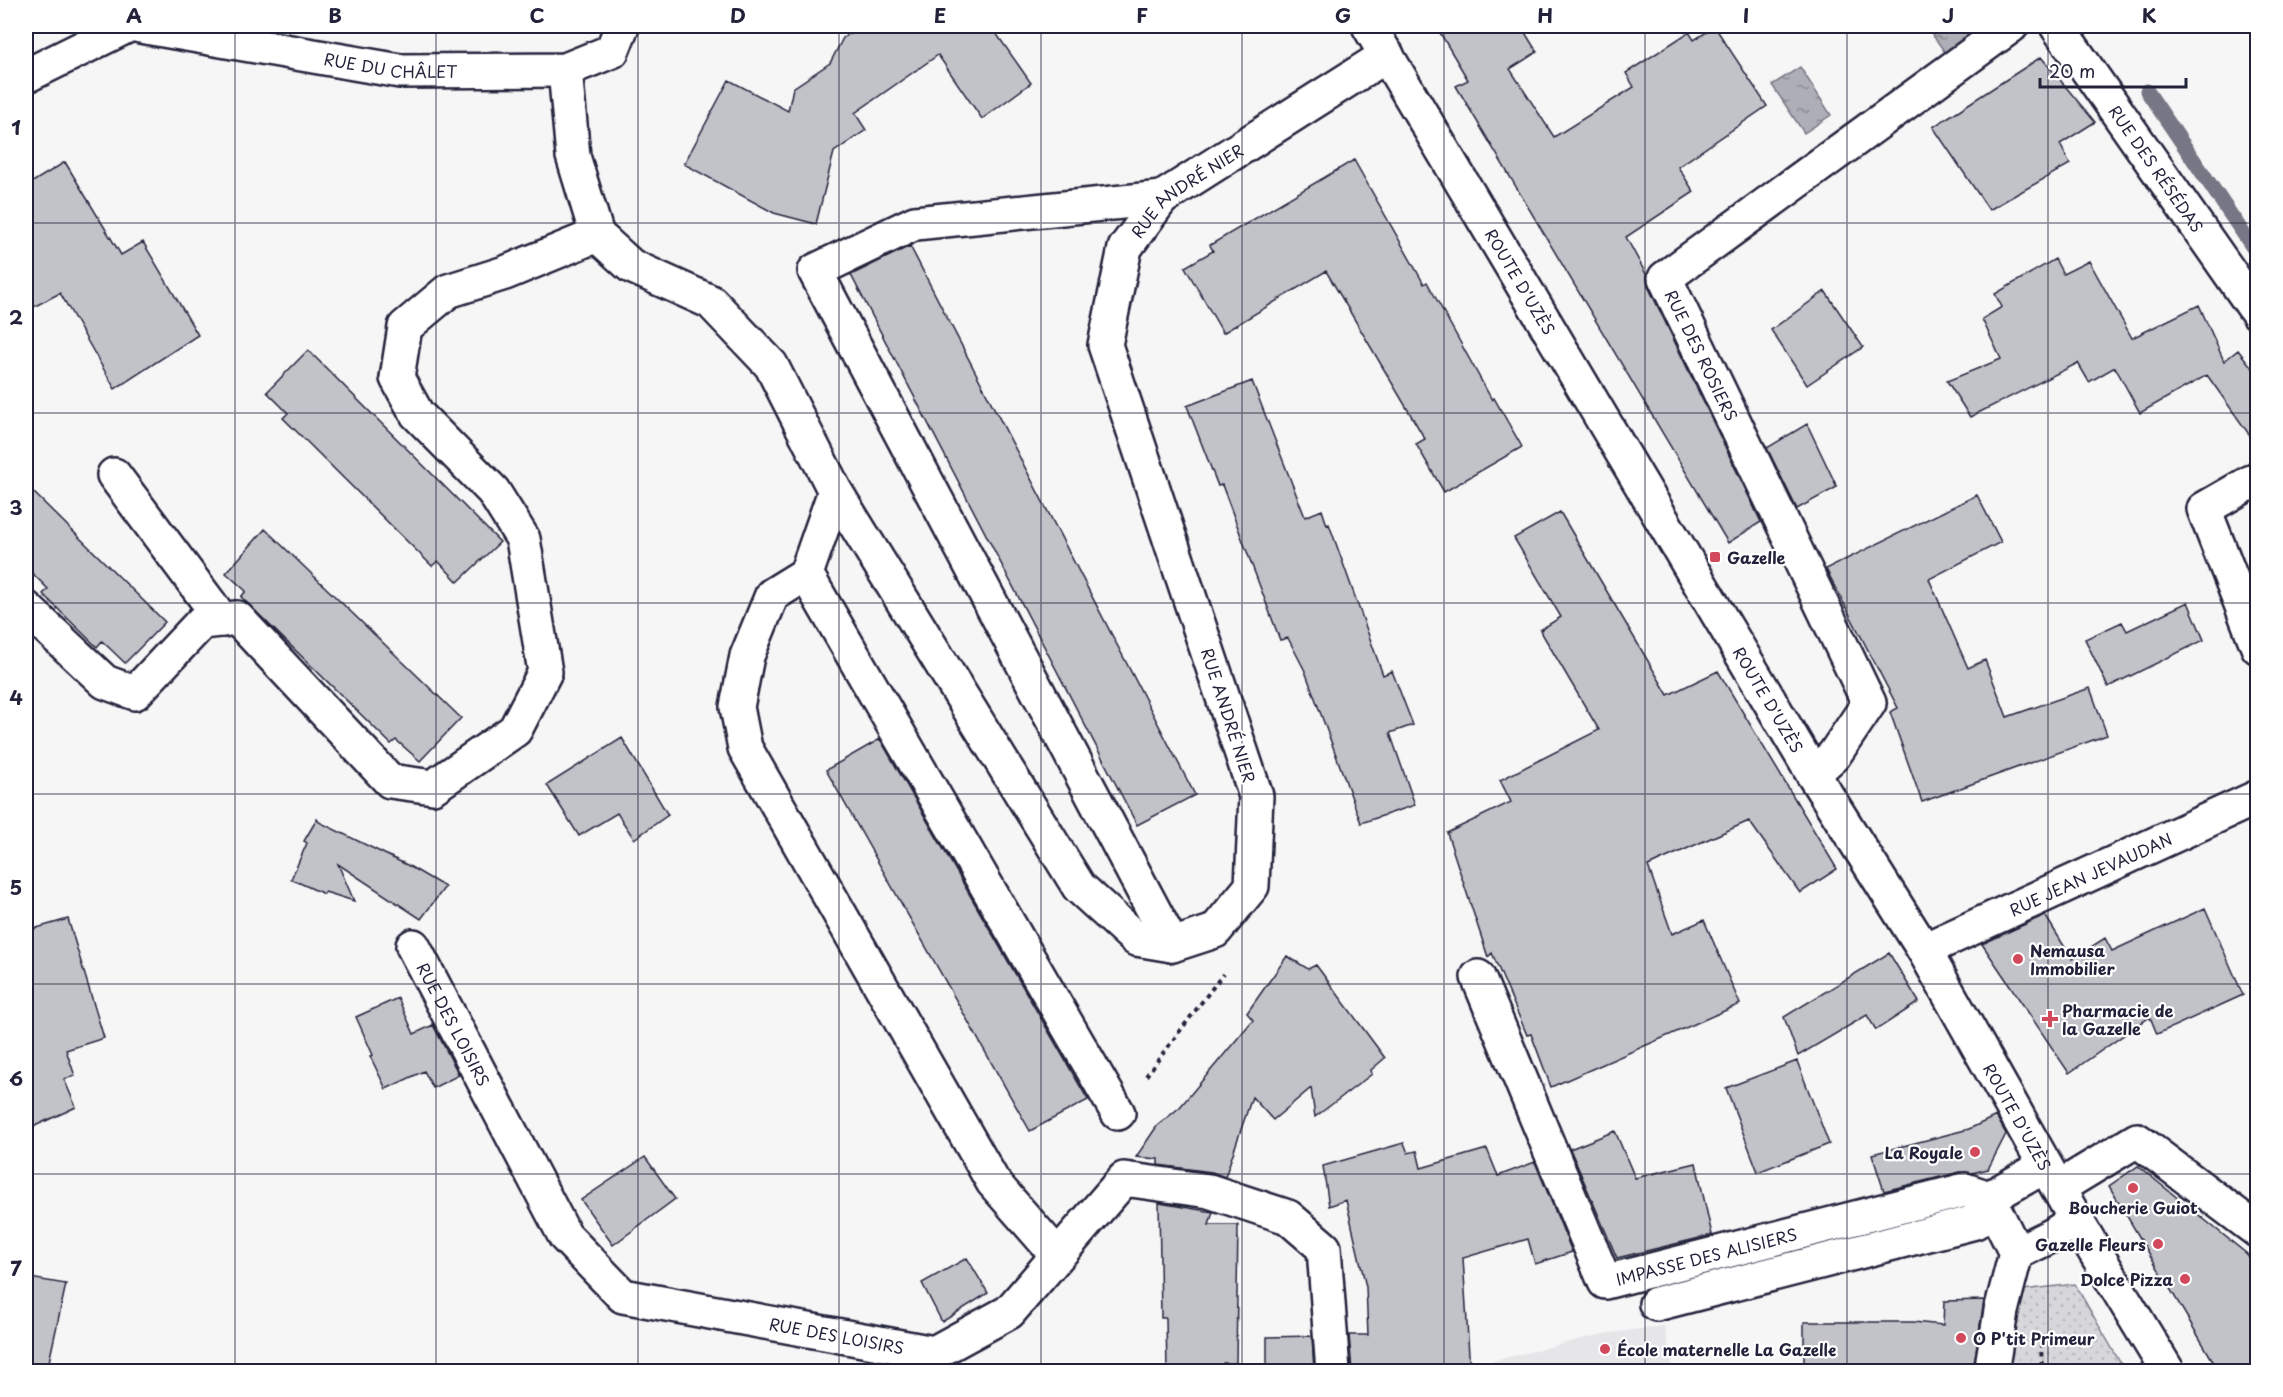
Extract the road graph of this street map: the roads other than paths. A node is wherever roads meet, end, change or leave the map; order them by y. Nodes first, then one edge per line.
1 (127, 26) edge
2 (140, 26) edge
3 (622, 26) edge
4 (1370, 26) edge
5 (2011, 26) edge
6 (2057, 26) edge
7 (1387, 55) junction
8 (565, 70) junction
9 (26, 76) edge
10 (1162, 198) junction
11 (597, 235) junction
12 (2258, 313) edge
13 (114, 475) dead end
14 (2258, 478) edge
15 (835, 491) junction
16 (806, 574) junction
17 (26, 608) edge
18 (222, 620) junction
19 (2258, 647) edge
20 (1813, 774) junction
21 (2258, 797) edge
22 (1172, 945) junction
23 (413, 946) dead end
24 (1924, 950) junction
25 (1478, 976) dead end
26 (1118, 1113) road end
27 (2052, 1177) junction
28 (1989, 1198) junction
29 (2076, 1220) junction
30 (2258, 1231) edge
31 (2016, 1253) junction
32 (1057, 1255) junction
33 (1656, 1304) dead end
34 (1333, 1371) edge
35 (1991, 1371) edge
36 (2168, 1371) edge

1 - 9 street
2 - 8 street, RUE DU CHÂLET
3 - 8 street, RUE DU CHÂLET
4 - 7 street, ROUTE D'UZÈS
5 - 20 street, RUE DES ROSIERS
6 - 12 street, RUE DES RÉSÉDAS
7 - 10 street, RUE ANDRÉ NIER
7 - 20 street, ROUTE D'UZÈS
8 - 11 street
10 - 22 street, RUE ANDRÉ NIER
10 - 22 street
11 - 15 street, RUE ANDRÉ NIER
11 - 18 street
13 - 18 street
14 - 19 street
15 - 16 street
15 - 22 street, RUE ANDRÉ NIER
16 - 26 street
16 - 32 street
17 - 18 street
20 - 24 street, ROUTE D'UZÈS
21 - 24 street, RUE JEAN JEVAUDAN
23 - 32 street, RUE DES LOISIRS
24 - 27 street, ROUTE D'UZÈS
25 - 28 street, IMPASSE DES ALISIERS
27 - 28 street
27 - 29 street, ROUTE D'UZÈS
27 - 30 street
28 - 31 street
28 - 33 street
29 - 31 street
29 - 36 street, ROUTE D'UZÈS
31 - 35 street
32 - 34 street, RUE DES LOISIRS

